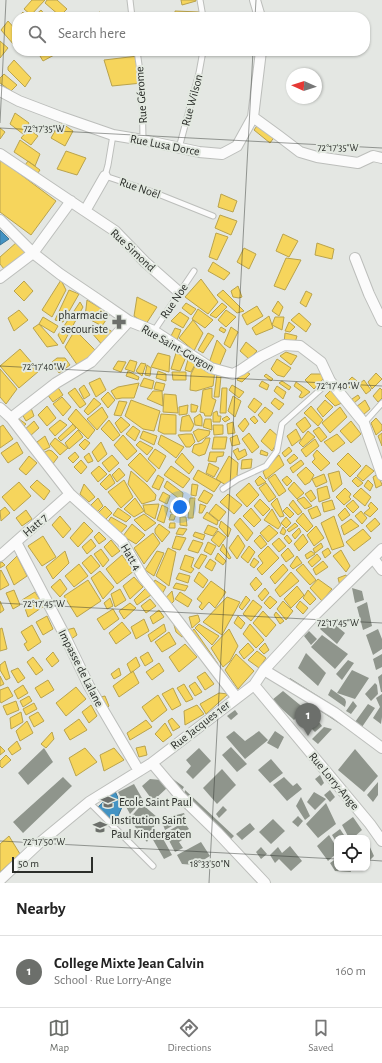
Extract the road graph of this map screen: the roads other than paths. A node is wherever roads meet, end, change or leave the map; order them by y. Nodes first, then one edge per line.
1 (130, 0) edge
2 (200, 0) edge
3 (255, 0) edge
4 (131, 12) edge
5 (202, 12) edge
6 (259, 12) edge
7 (138, 56) edge
8 (202, 56) edge
9 (261, 56) edge
10 (0, 91) edge
11 (253, 117) junction
12 (113, 135) junction
13 (143, 140) junction
14 (179, 148) junction
15 (0, 154) edge
16 (382, 158) edge
17 (105, 176) junction
18 (71, 201) junction
19 (85, 211) junction
20 (213, 216) dead end
21 (0, 220) edge
22 (33, 253) junction
23 (355, 258) dead end
24 (194, 271) dead end
25 (0, 278) edge
26 (179, 292) junction
27 (382, 321) edge
28 (129, 322) junction
29 (154, 331) junction
30 (330, 381) junction
31 (382, 403) edge
32 (0, 408) edge
33 (11, 418) junction
34 (364, 423) junction
35 (382, 475) edge
36 (222, 489) dead end
37 (70, 494) junction
38 (16, 542) junction
39 (382, 549) edge
40 (0, 556) edge
41 (373, 558) junction
42 (382, 570) edge
43 (264, 670) junction
44 (254, 685) junction
45 (236, 697) junction
46 (382, 748) edge
47 (152, 763) junction
48 (138, 771) junction
49 (89, 802) junction
50 (382, 841) edge
51 (153, 866) dead end
52 (0, 880) edge
53 (266, 883) edge

1 - 4 lane
2 - 5 lane
3 - 6 street
7 - 13 lane, Rue Gérome
8 - 14 lane, Rue Wilson
9 - 11 street, Rue Lusa Dorce
10 - 12 street, Rue Lusa Dorce
11 - 14 street, Rue Lusa Dorce
11 - 16 street
12 - 13 street, Rue Lusa Dorce
12 - 17 lane, Rue Noël
13 - 14 street, Rue Lusa Dorce
15 - 18 street, Rue Simond
17 - 19 street
17 - 20 lane, Rue Noël
18 - 19 street, Rue Simond
18 - 22 street
19 - 26 street, Rue Simond
21 - 22 street, Rue Saint-Gorgon
22 - 25 street
22 - 28 street, Rue Saint-Gorgon
23 - 27 street
24 - 26 lane, Rue Noe
26 - 29 lane, Rue Noe
28 - 29 street, Rue Saint-Gorgon
28 - 33 street
29 - 30 street, Rue Saint-Gorgon
30 - 34 street, Rue Saint-Gorgon
30 - 36 lane
31 - 34 lane
32 - 33 street, Hatt 4
33 - 37 street, Hatt 4
34 - 35 street, Rue Saint-Gorgon
37 - 38 street, Hatt 7
37 - 45 street, Hatt 4
38 - 40 street, Hatt 7
38 - 48 street, Impasse de Lalane
39 - 41 street, Rue Jacques 1er
41 - 42 street
41 - 43 street, Rue Jacques 1er
43 - 44 street, Rue Jacques 1er
43 - 46 street
44 - 45 street, Rue Jacques 1er
44 - 50 street, Rue Lorry-Ange
45 - 47 street, Rue Jacques 1er
47 - 48 street, Rue Jacques 1er
47 - 53 street
48 - 49 street, Rue Jacques 1er
49 - 51 lane
49 - 52 street, Rue Jacques 1er

